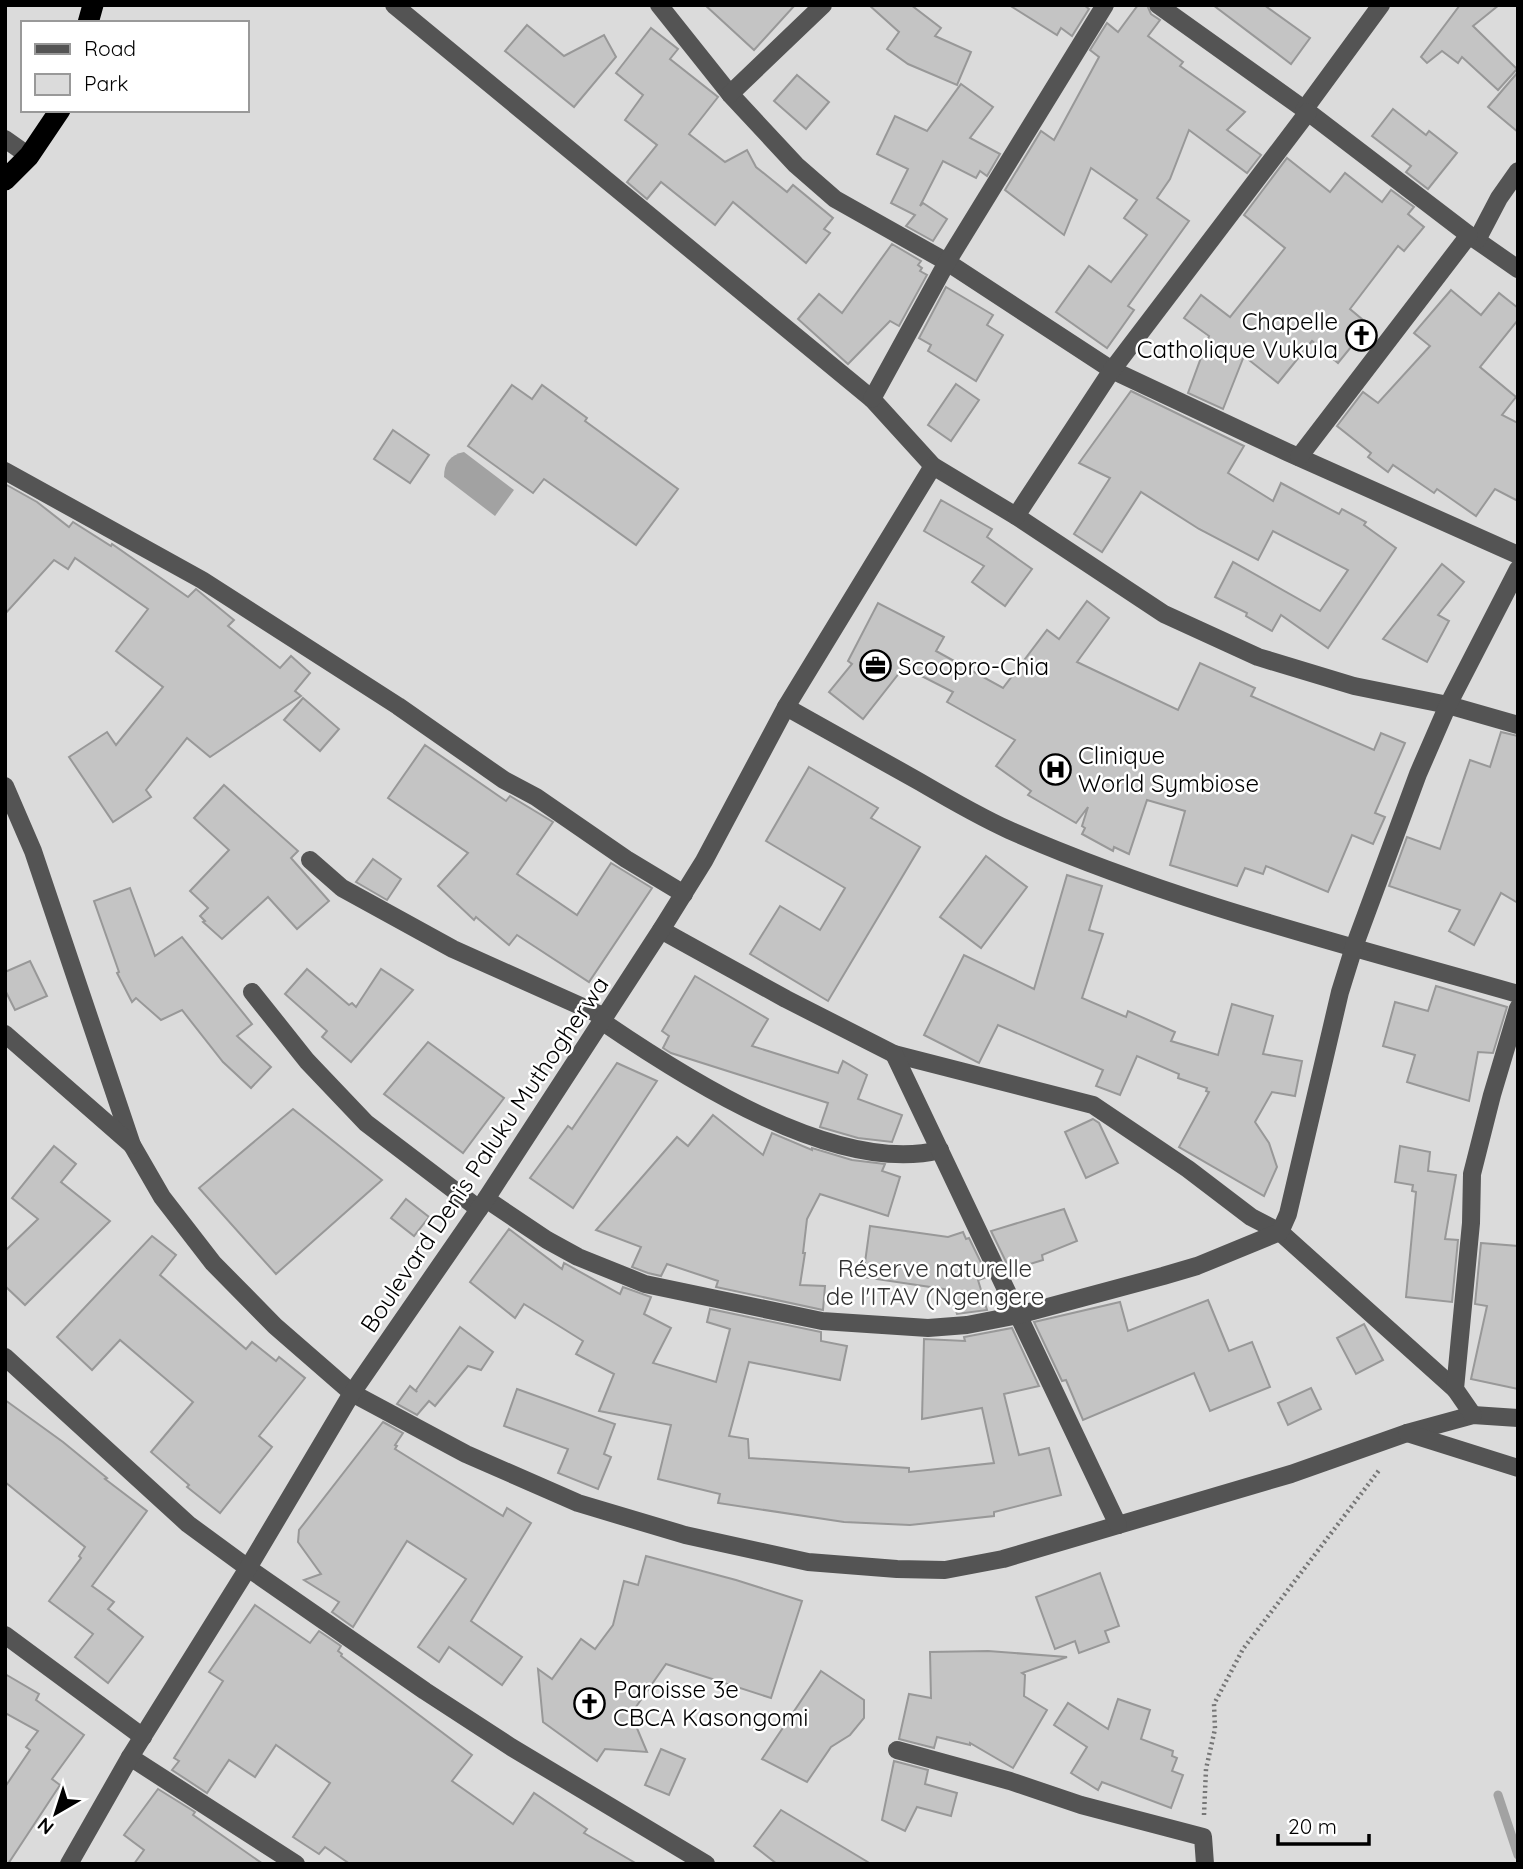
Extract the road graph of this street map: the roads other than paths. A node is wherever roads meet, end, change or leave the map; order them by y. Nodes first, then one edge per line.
1 (659, 5) edge
2 (823, 5) edge
3 (1105, 5) edge
4 (1158, 5) edge
5 (1381, 5) edge
6 (398, 6) edge
7 (730, 94) junction
8 (1306, 111) junction
9 (59, 112) edge
10 (5, 139) edge
11 (29, 156) junction
12 (1518, 170) edge
13 (5, 180) edge
14 (1473, 238) junction
15 (947, 262) junction
16 (1518, 269) edge
17 (1112, 370) junction
18 (872, 400) junction
19 (1299, 457) junction
20 (933, 466) junction
21 (5, 471) edge
22 (1016, 516) junction
23 (1518, 555) edge
24 (1518, 569) edge
25 (1448, 705) junction
26 (786, 707) junction
27 (1518, 725) edge
28 (5, 786) edge
29 (310, 860) dead end
30 (684, 894) junction
31 (662, 930) junction
32 (1354, 947) junction
33 (252, 992) dead end
34 (1518, 994) edge
35 (1518, 1008) edge
36 (604, 1020) junction
37 (5, 1034) edge
38 (894, 1054) junction
39 (132, 1145) junction
40 (940, 1150) junction
41 (483, 1204) junction
42 (1280, 1232) junction
43 (1018, 1315) junction
44 (5, 1357) edge
45 (1455, 1389) junction
46 (352, 1394) junction
47 (1473, 1415) junction
48 (1518, 1418) edge
49 (1408, 1433) junction
50 (1518, 1468) edge
51 (1118, 1525) junction
52 (248, 1567) junction
53 (5, 1635) edge
54 (143, 1737) junction
55 (897, 1750) dead end
56 (130, 1757) junction
57 (69, 1864) edge
58 (296, 1864) edge
59 (706, 1864) edge
60 (1205, 1864) edge

1 - 7 street
2 - 7 street
3 - 15 street
4 - 8 street
5 - 8 street
6 - 18 street
7 - 15 street
8 - 14 street
8 - 17 street
9 - 11 highway
10 - 11 street
11 - 13 highway
12 - 14 street
14 - 16 street
14 - 19 street
15 - 17 street
15 - 18 street
17 - 19 street
17 - 22 street
18 - 20 street
19 - 23 street
20 - 22 street
20 - 26 street, Boulevard Denis Paluku Muthogherwa
21 - 30 street
22 - 25 street
24 - 25 street
25 - 27 street
25 - 32 street
26 - 30 street, Boulevard Denis Paluku Muthogherwa
26 - 32 street
28 - 39 street
29 - 36 street
30 - 31 street, Boulevard Denis Paluku Muthogherwa
31 - 36 street, Boulevard Denis Paluku Muthogherwa
31 - 38 street
32 - 34 street
32 - 42 street
33 - 41 street
35 - 45 street
36 - 40 street
36 - 41 street, Boulevard Denis Paluku Muthogherwa
37 - 39 street
38 - 40 street
38 - 42 street
39 - 46 street
40 - 43 street
41 - 43 street
41 - 46 street, Boulevard Denis Paluku Muthogherwa
42 - 43 street
42 - 45 street
43 - 51 street
44 - 52 street
45 - 47 street
46 - 51 street
46 - 52 street, Boulevard Denis Paluku Muthogherwa
47 - 48 street
47 - 49 street
49 - 50 street
49 - 51 street
52 - 54 street, Boulevard Denis Paluku Muthogherwa
52 - 59 street
53 - 54 street
54 - 56 street, Boulevard Denis Paluku Muthogherwa
55 - 60 street
56 - 57 street, Boulevard Denis Paluku Muthogherwa
56 - 58 street

